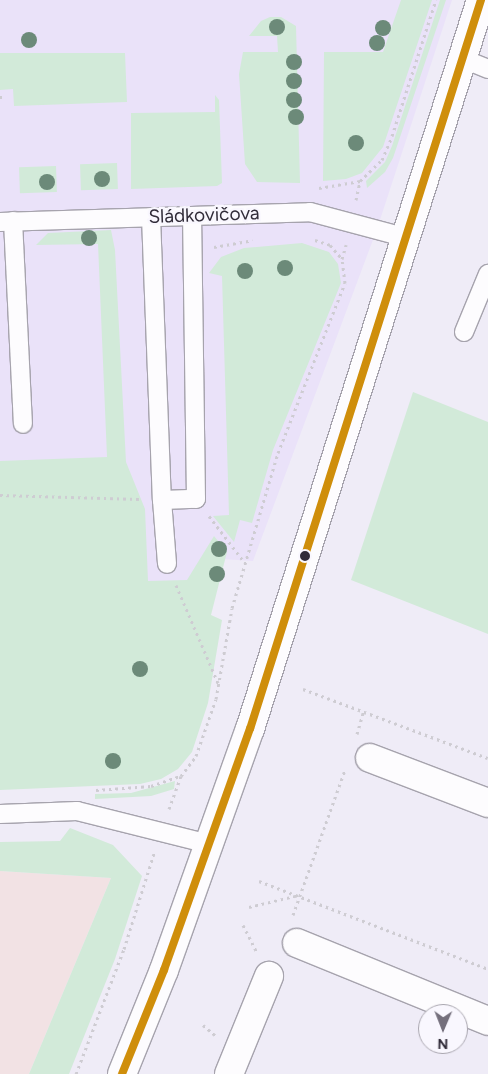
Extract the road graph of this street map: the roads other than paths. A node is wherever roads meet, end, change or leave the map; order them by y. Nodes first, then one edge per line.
1 (481, 0) edge
2 (462, 58) junction
3 (488, 69) edge
4 (192, 216) junction
5 (151, 217) junction
6 (6, 222) edge
7 (404, 237) junction
8 (488, 274) edge
9 (464, 332) dead end
10 (23, 424) dead end
11 (162, 500) junction
12 (166, 564) road end
13 (357, 754) road end
14 (488, 803) edge
15 (0, 814) edge
16 (209, 844) junction
17 (294, 932) road end
18 (269, 976) dead end
19 (488, 1021) edge
20 (122, 1074) edge
21 (230, 1074) edge

1 - 2 main road
2 - 3 lane
2 - 7 main road
4 - 5 lane, Sládkovičova
4 - 7 lane, Sládkovičova
4 - 11 lane
5 - 6 lane, Sládkovičova
5 - 11 lane
6 - 10 lane
7 - 16 main road
8 - 9 lane
11 - 12 lane
13 - 14 main road
15 - 16 lane
16 - 20 main road
17 - 19 main road
18 - 21 main road

